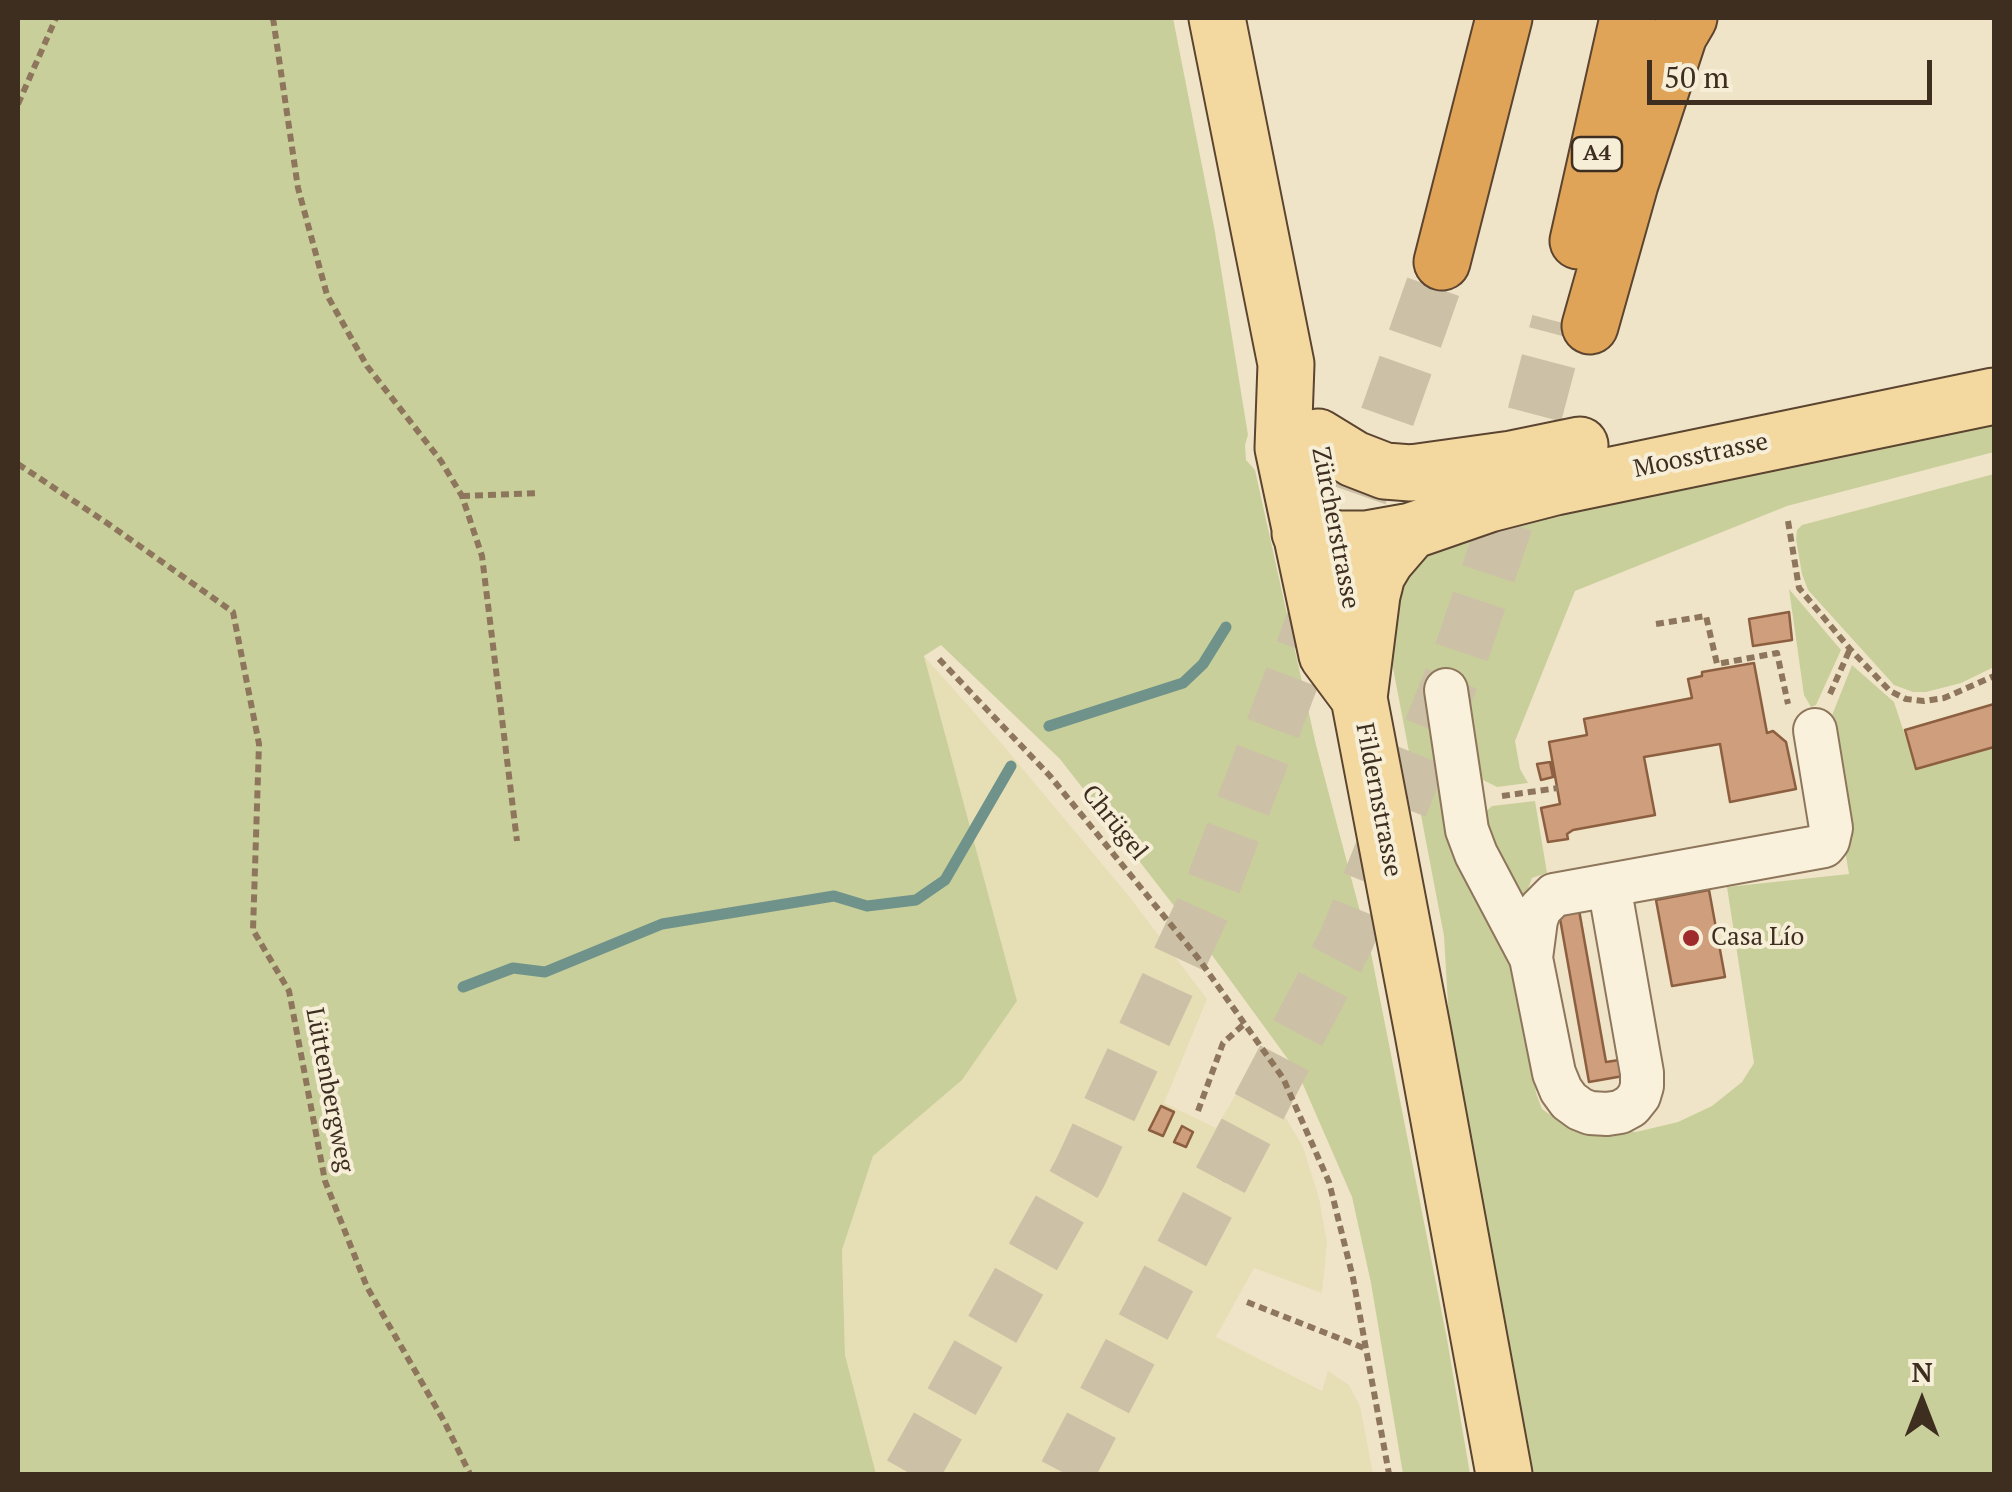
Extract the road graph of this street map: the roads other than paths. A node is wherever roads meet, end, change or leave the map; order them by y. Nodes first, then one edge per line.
1 (1217, 18) edge
2 (1504, 18) edge
3 (1628, 18) edge
4 (1689, 18) edge
5 (1442, 262) tunnel mouth
6 (1994, 360) edge
7 (1286, 364) junction
8 (1994, 396) edge
9 (1318, 437) junction
10 (1512, 460) junction
11 (1324, 527) junction
12 (1412, 531) junction
13 (1446, 690) dead end
14 (1359, 698) junction
15 (1815, 730) road end
16 (1609, 885) junction
17 (1531, 958) junction
18 (1504, 1474) edge

1 - 7 main road
2 - 5 highway
3 - 4 highway, A4
6 - 10 main road, Moosstrasse
7 - 9 main road, Zürcherstrasse
7 - 11 main road
8 - 12 main road, Moosstrasse
9 - 10 main road, Moosstrasse
9 - 11 main road, Zürcherstrasse
10 - 11 main road, Moosstrasse
11 - 12 main road, Moosstrasse
11 - 14 main road, Zürcherstrasse
12 - 14 main road
13 - 17 lane
14 - 18 main road, Fildernstrasse
15 - 16 lane
16 - 17 lane
16 - 17 lane

